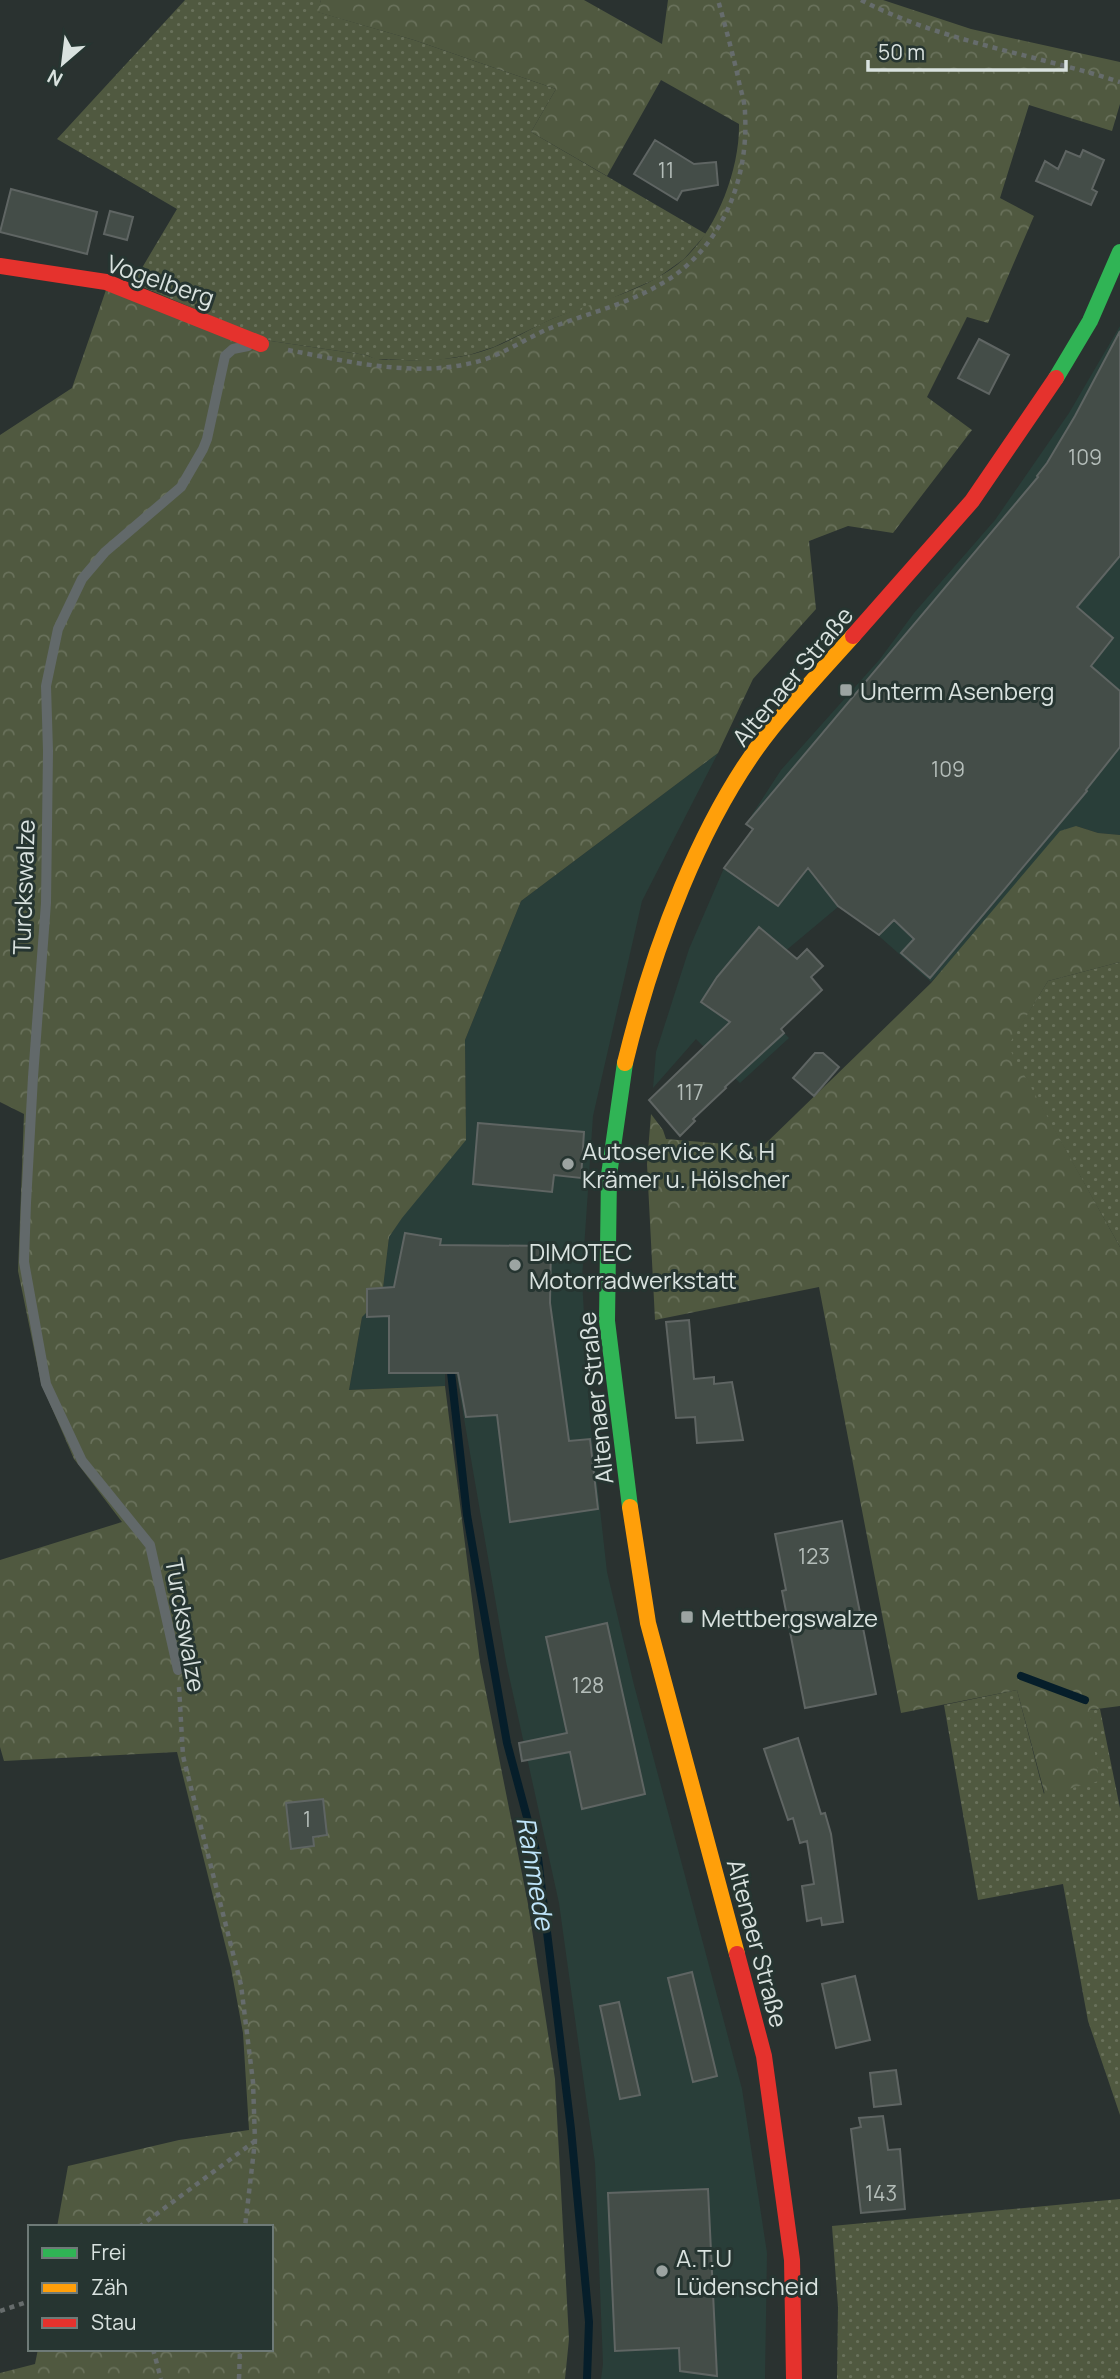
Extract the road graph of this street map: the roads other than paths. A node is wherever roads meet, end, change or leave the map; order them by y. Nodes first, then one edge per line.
1 (1120, 252) edge
2 (0, 266) edge
3 (261, 344) joint
4 (178, 1670) road end
5 (794, 2379) edge

1 - 5 main road, Altenaer Straße
2 - 3 main road, Vogelberg
3 - 4 lane, Turckswalze

